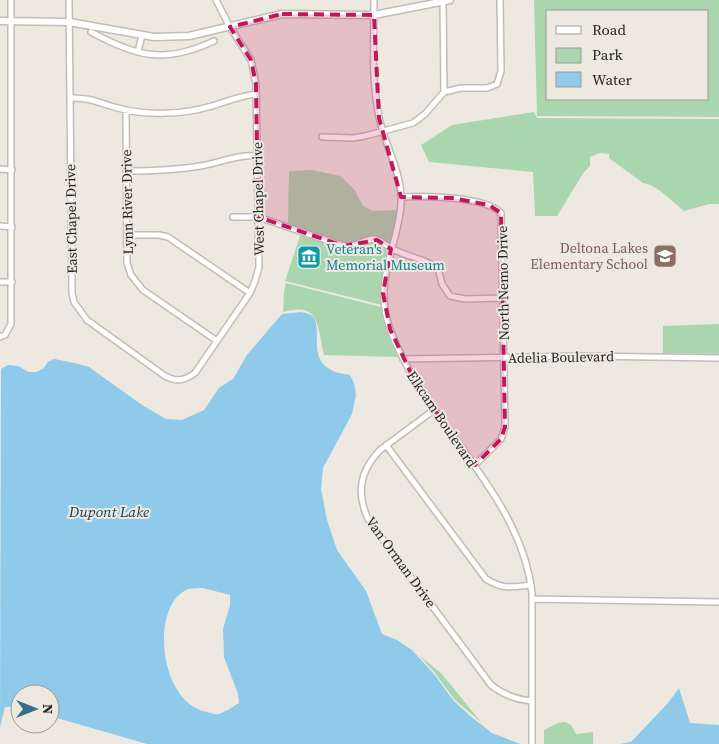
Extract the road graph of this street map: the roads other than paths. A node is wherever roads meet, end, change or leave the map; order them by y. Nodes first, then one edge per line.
1 (11, 0) edge
2 (69, 0) edge
3 (216, 0) edge
4 (374, 0) edge
5 (500, 0) edge
6 (445, 1) edge
7 (374, 15) junction
8 (0, 21) edge
9 (11, 22) junction
10 (69, 22) junction
11 (230, 27) junction
12 (91, 32) dead end
13 (142, 35) junction
14 (214, 41) dead end
15 (138, 52) junction
16 (444, 92) junction
17 (256, 94) junction
18 (70, 98) junction
19 (126, 110) junction
20 (384, 130) junction
21 (322, 137) dead end
22 (257, 156) junction
23 (0, 168) edge
24 (12, 170) junction
25 (126, 171) junction
26 (402, 197) junction
27 (233, 217) dead end
28 (258, 217) junction
29 (0, 226) edge
30 (12, 227) junction
31 (127, 235) junction
32 (391, 249) junction
33 (0, 282) edge
34 (12, 282) junction
35 (250, 293) junction
36 (502, 298) junction
37 (0, 337) edge
38 (217, 341) junction
39 (504, 358) junction
40 (719, 358) edge
41 (403, 359) junction
42 (182, 380) joint
43 (434, 410) junction
44 (386, 445) junction
45 (475, 465) junction
46 (531, 585) junction
47 (532, 599) junction
48 (719, 602) edge
49 (531, 701) junction
50 (532, 744) edge

1 - 9 street
2 - 10 street, East Chapel Drive
3 - 11 street, West Chapel Drive
4 - 7 street, Elkcam Boulevard
5 - 16 street
6 - 7 main road
6 - 16 street
7 - 11 main road
7 - 20 street, Elkcam Boulevard
8 - 9 main road
9 - 10 main road
9 - 24 street
10 - 13 main road
10 - 18 street, East Chapel Drive
11 - 13 main road
11 - 17 street, West Chapel Drive
12 - 15 street
13 - 15 street
14 - 15 street
16 - 20 street
17 - 19 street
17 - 22 street, West Chapel Drive
18 - 19 street
18 - 42 street, East Chapel Drive
19 - 25 street, Lynn River Drive
20 - 21 street
20 - 26 street, Elkcam Boulevard
22 - 25 street
22 - 28 street, West Chapel Drive
23 - 24 street
24 - 30 street
25 - 31 street, Lynn River Drive
26 - 32 street, Elkcam Boulevard
26 - 36 street, North Nemo Drive
27 - 28 street
28 - 32 street
28 - 35 street, West Chapel Drive
29 - 30 street
30 - 34 street
31 - 35 street
31 - 38 street, Lynn River Drive
32 - 36 street
32 - 41 street, Elkcam Boulevard
33 - 34 street
34 - 37 street
35 - 38 street, West Chapel Drive
36 - 39 street, North Nemo Drive
38 - 42 street, West Chapel Drive
39 - 40 street, Adelia Boulevard
39 - 41 street, Adelia Boulevard
39 - 45 street, North Nemo Drive
41 - 43 street, Elkcam Boulevard
43 - 44 street, Van Orman Drive
43 - 45 street, Elkcam Boulevard
44 - 46 street
44 - 49 street, Van Orman Drive
45 - 46 street, Elkcam Boulevard
46 - 47 street, Elkcam Boulevard
47 - 48 street
47 - 49 street, Elkcam Boulevard
49 - 50 street, Elkcam Boulevard

